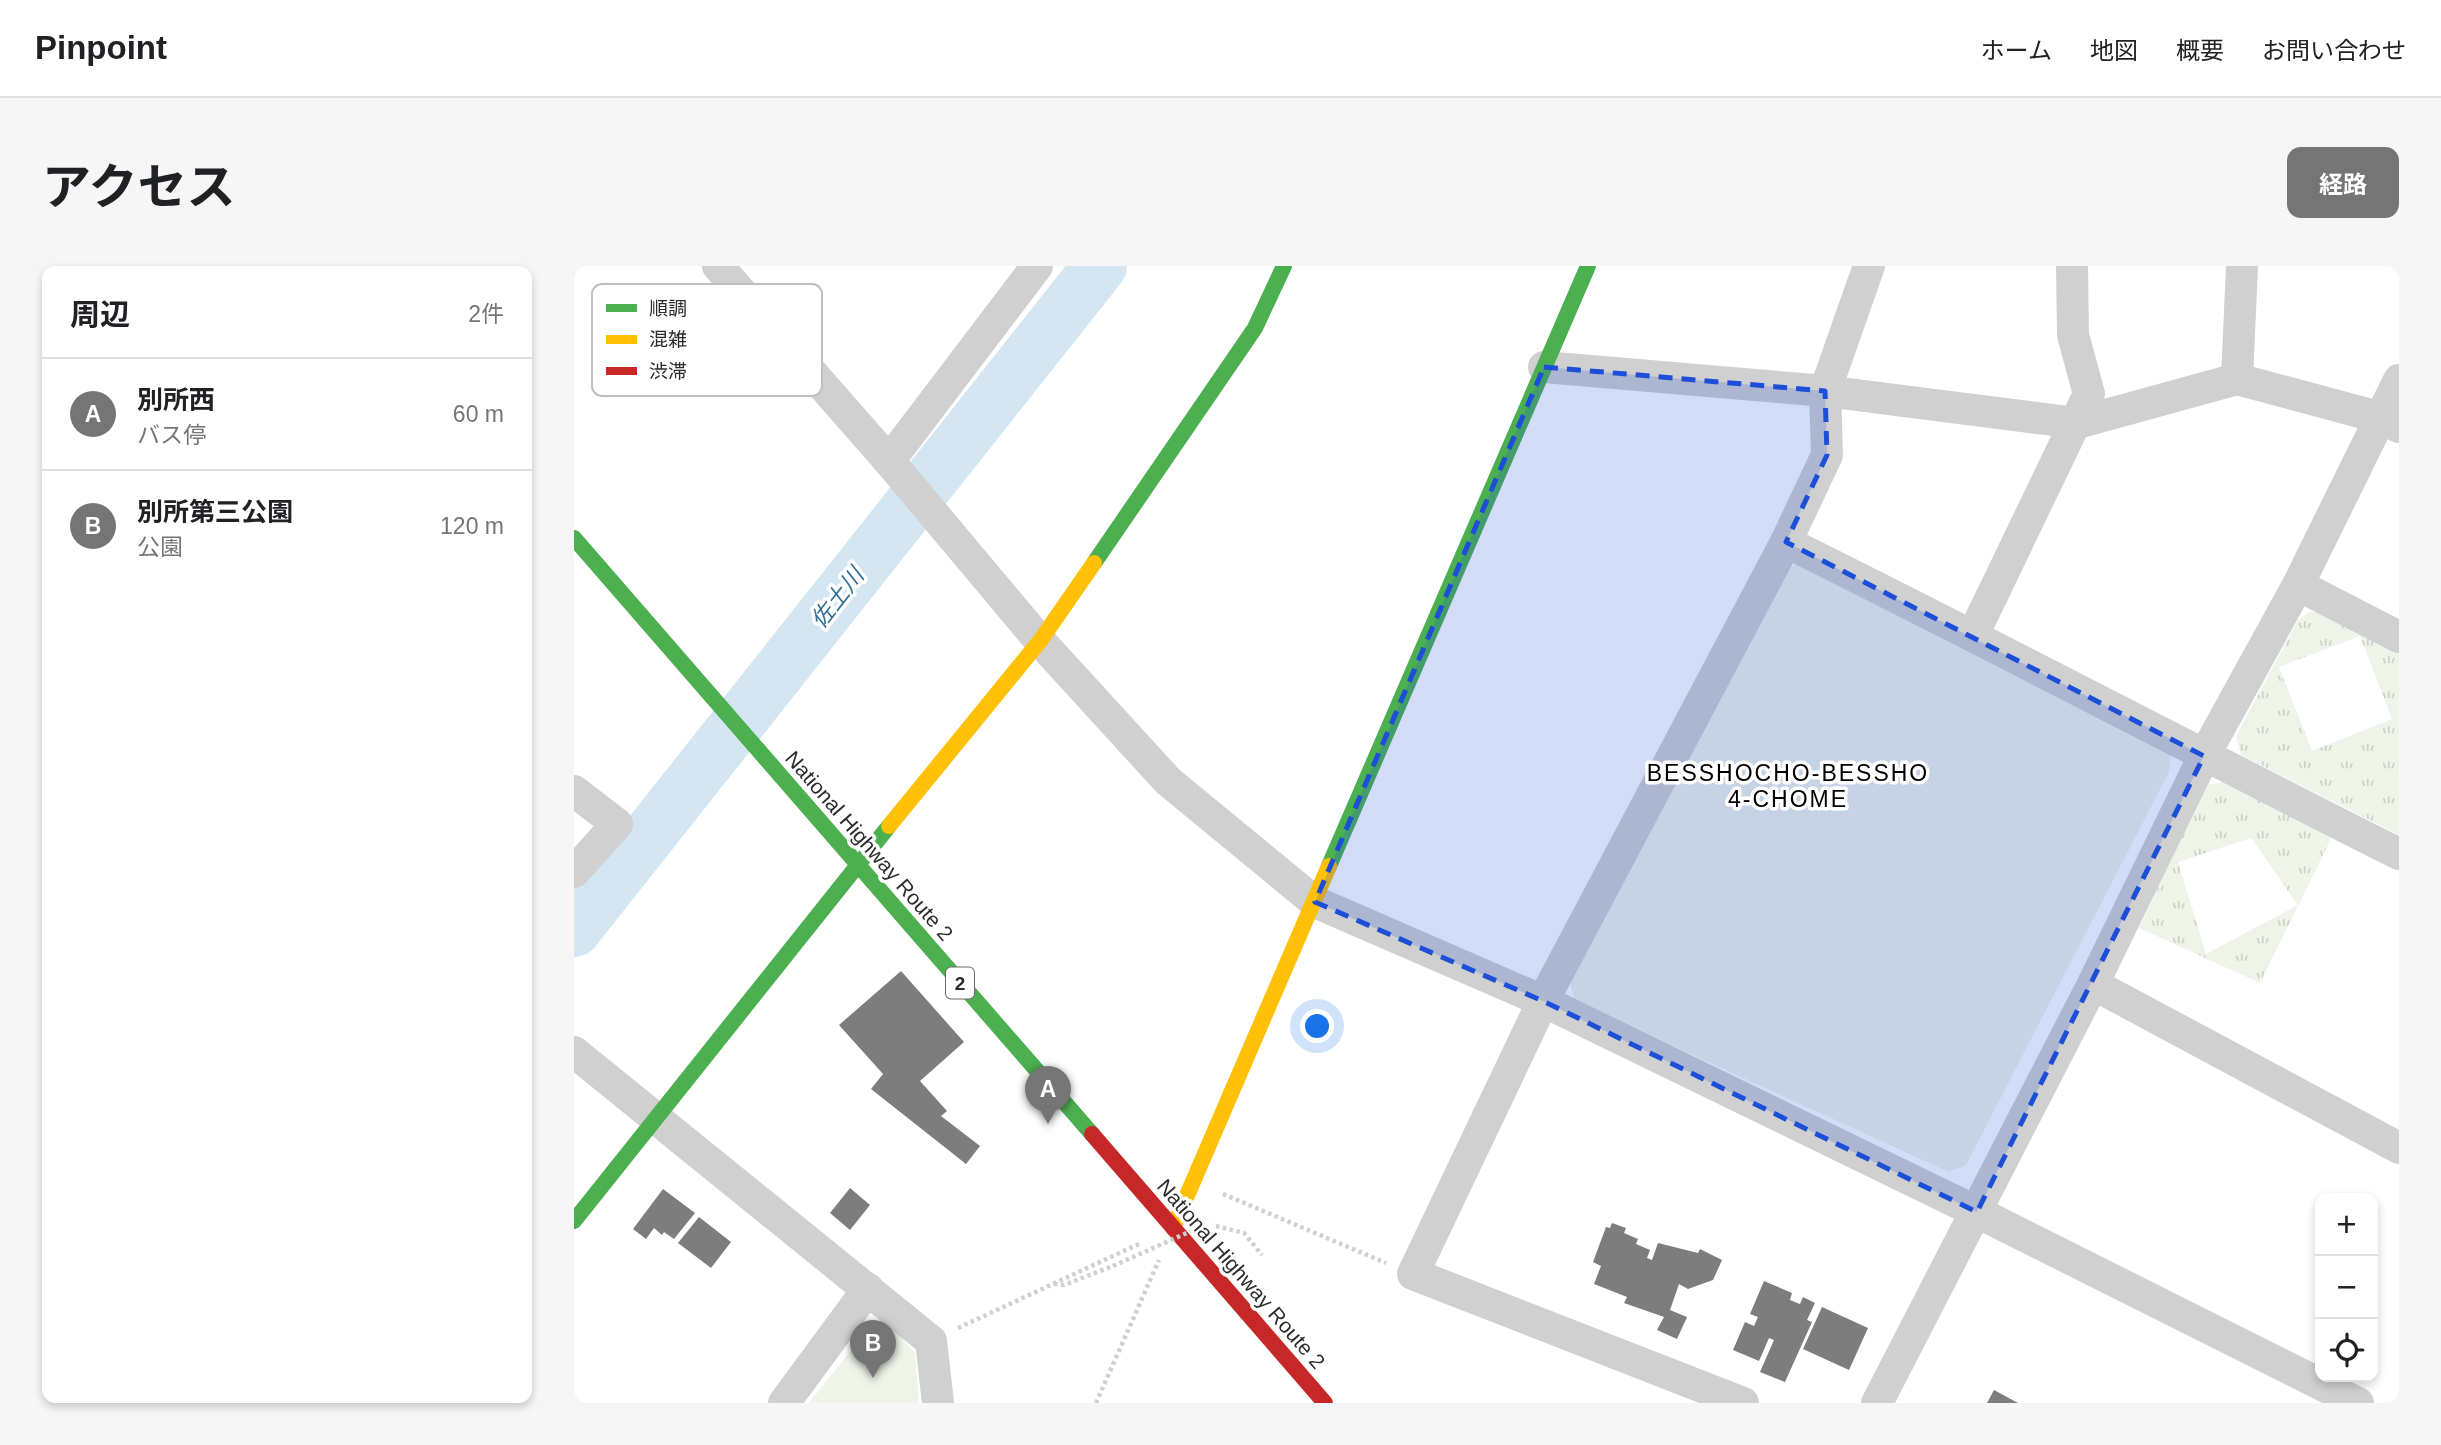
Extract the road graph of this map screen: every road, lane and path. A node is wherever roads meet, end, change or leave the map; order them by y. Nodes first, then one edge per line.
1 (718, 266) edge
2 (1037, 266) edge
3 (1284, 266) edge
4 (1588, 266) edge
5 (1869, 266) edge
6 (2072, 266) edge
7 (2242, 266) edge
8 (734, 284) edge
9 (1544, 367) junction
10 (2237, 379) junction
11 (2399, 380) edge
12 (822, 385) edge
13 (1825, 391) junction
14 (2390, 422) edge
15 (2077, 424) junction
16 (905, 480) junction
17 (574, 538) edge
18 (1786, 542) junction
19 (2298, 586) junction
20 (1973, 635) junction
21 (2399, 637) edge
22 (1040, 641) junction
23 (2204, 756) junction
24 (574, 791) edge
25 (2399, 854) edge
26 (857, 865) junction
27 (574, 872) edge
28 (1315, 902) junction
29 (2093, 984) junction
30 (1543, 1002) junction
31 (574, 1052) edge
32 (654, 1119) junction
33 (2399, 1148) edge
34 (1194, 1182) junction
35 (1977, 1212) junction
36 (574, 1221) edge
37 (1173, 1228) junction
38 (1262, 1255) dead end
39 (1413, 1274) junction
40 (1053, 1283) junction
41 (868, 1289) junction
42 (930, 1341) junction
43 (2350, 1402) edge
44 (784, 1403) edge
45 (938, 1403) edge
46 (1096, 1403) edge
47 (1325, 1403) edge
48 (1744, 1403) edge
49 (1877, 1403) edge

1 - 8 street
2 - 16 street
3 - 22 main road
4 - 9 main road
5 - 13 street
6 - 15 street
7 - 10 street
9 - 13 street
9 - 28 main road
10 - 14 street
10 - 15 street
11 - 14 street
12 - 16 street
13 - 15 street
13 - 18 street
14 - 19 street
15 - 20 street
16 - 22 street
17 - 26 main road, National Highway Route 2 / 2
18 - 20 street
18 - 30 street
19 - 21 street
19 - 23 street
20 - 23 street
22 - 26 main road
22 - 28 street
23 - 25 street
23 - 29 street
24 - 27 street
26 - 32 main road
26 - 37 main road, National Highway Route 2 / 2
28 - 30 street
28 - 34 main road
29 - 33 street
29 - 35 street
30 - 35 street
30 - 39 street
31 - 32 street
32 - 36 main road
32 - 41 street
34 - 37 main road
34 - 39 path
35 - 43 street
35 - 49 street
37 - 40 path
37 - 46 path
37 - 47 main road, National Highway Route 2 / 2
38 - 40 path, bridge
39 - 48 street
40 - 42 path
41 - 42 street
41 - 44 street
42 - 45 street

